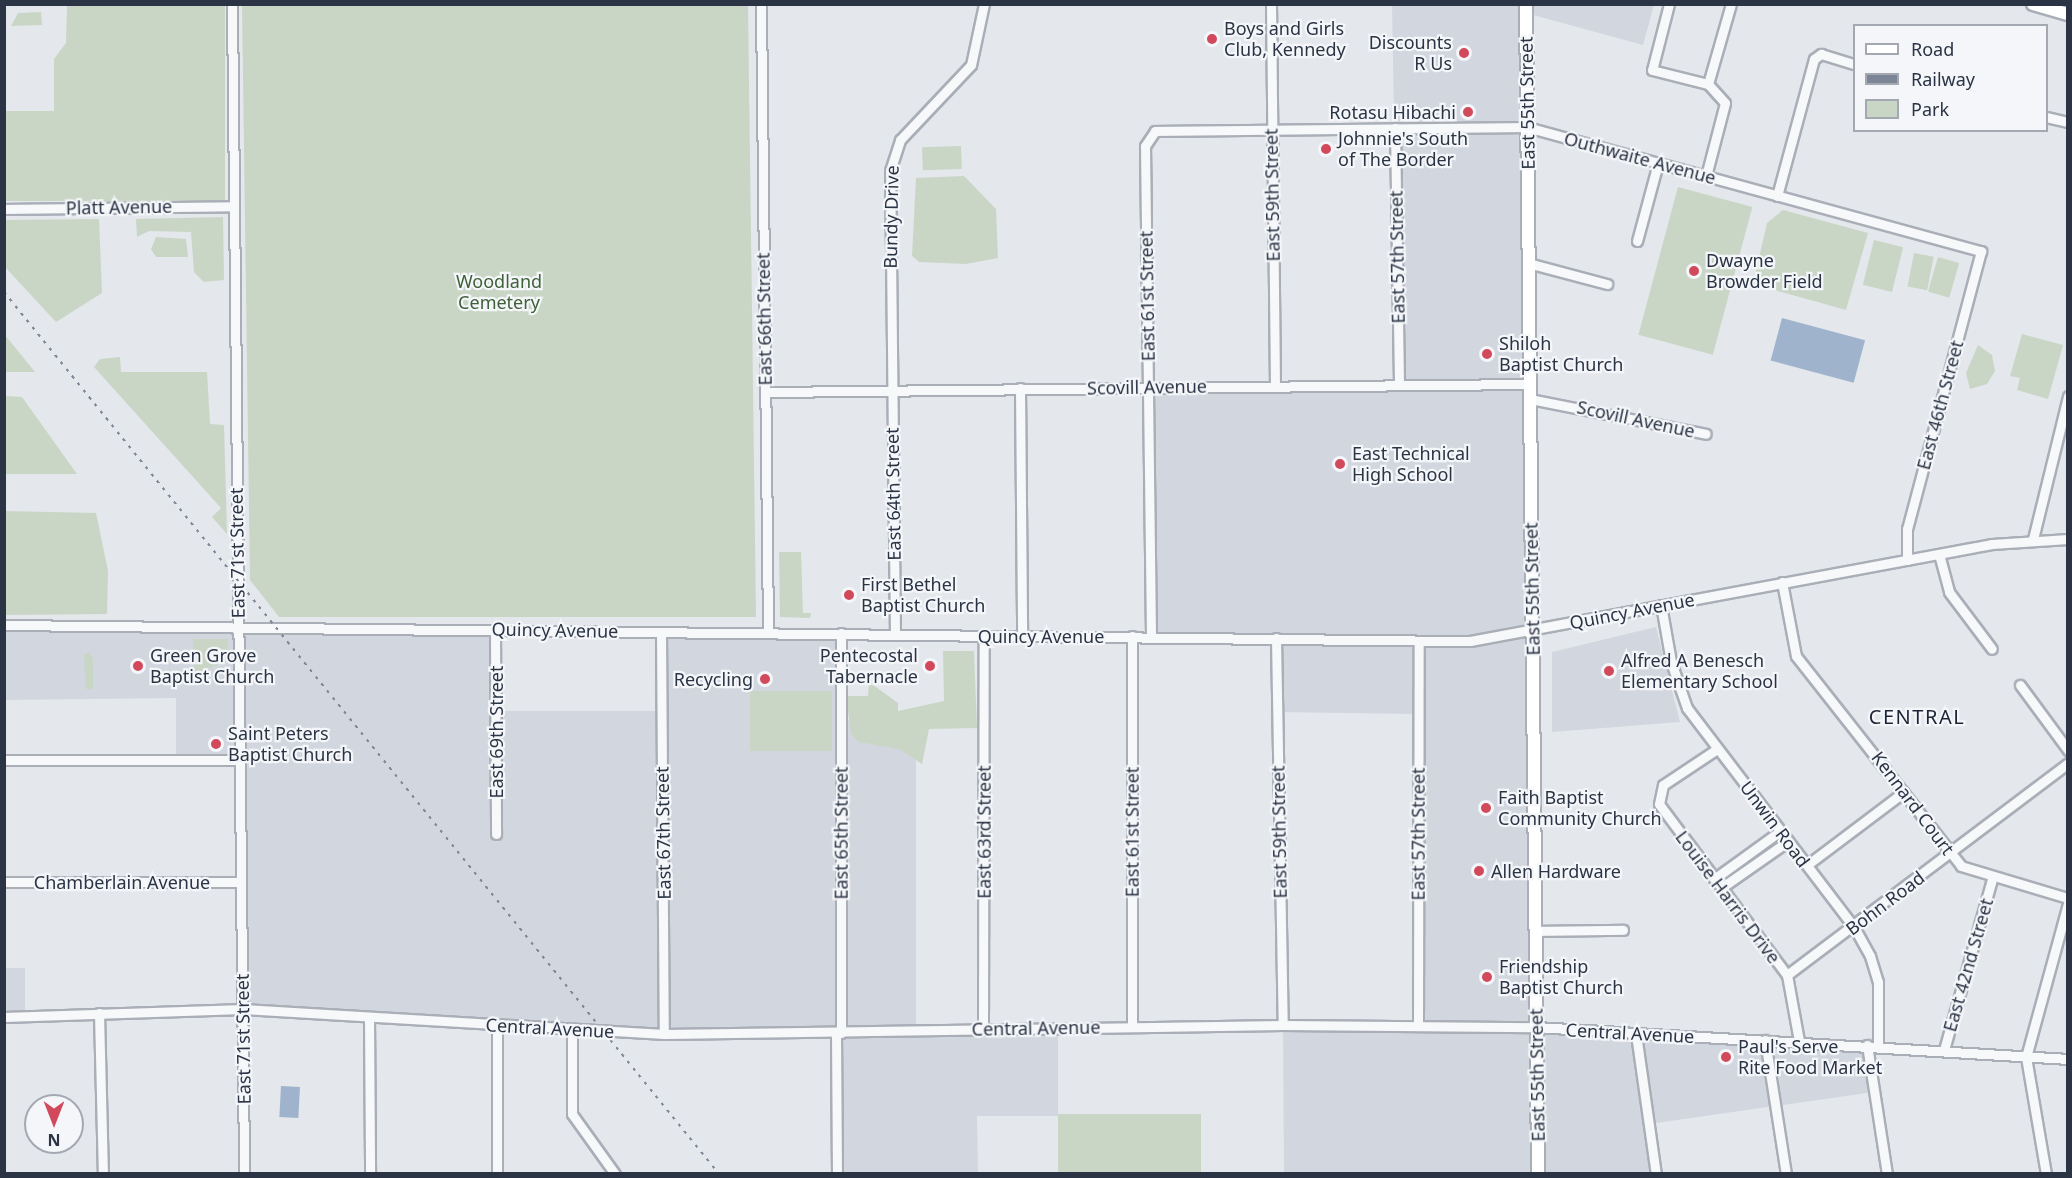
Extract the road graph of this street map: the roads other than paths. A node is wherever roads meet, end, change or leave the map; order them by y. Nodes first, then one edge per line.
1 (232, 4) edge
2 (761, 4) edge
3 (984, 4) edge
4 (1271, 4) edge
5 (1526, 4) edge
6 (1669, 4) edge
7 (1731, 4) edge
8 (2032, 4) edge
9 (2067, 14) edge
10 (1853, 64) edge
11 (1708, 84) junction
12 (2048, 117) edge
13 (2067, 122) edge
14 (1395, 128) junction
15 (1527, 128) junction
16 (1271, 129) junction
17 (1148, 136) joint
18 (1658, 163) junction
19 (1706, 176) junction
20 (1777, 196) junction
21 (234, 206) junction
22 (4, 209) edge
23 (1637, 241) dead end
24 (1981, 251) joint
25 (1528, 263) junction
26 (1607, 284) dead end
27 (1530, 384) junction
28 (1399, 385) junction
29 (1148, 386) junction
30 (1275, 386) junction
31 (1020, 388) junction
32 (892, 390) junction
33 (765, 392) junction
34 (2067, 396) edge
35 (1530, 399) junction
36 (1706, 434) dead end
37 (2033, 539) junction
38 (2067, 539) edge
39 (1939, 554) junction
40 (1907, 560) junction
41 (1782, 582) junction
42 (1661, 605) junction
43 (4, 625) edge
44 (238, 627) junction
45 (495, 630) junction
46 (1532, 630) junction
47 (661, 632) junction
48 (768, 633) junction
49 (841, 633) junction
50 (895, 634) junction
51 (984, 635) junction
52 (1022, 635) junction
53 (1132, 636) junction
54 (1151, 636) junction
55 (1276, 638) junction
56 (1419, 641) junction
57 (1992, 649) dead end
58 (2020, 685) dead end
59 (1717, 749) junction
60 (2067, 750) edge
61 (4, 760) edge
62 (238, 760) junction
63 (2067, 763) edge
64 (1904, 792) junction
65 (1780, 831) junction
66 (496, 834) dead end
67 (1788, 841) junction
68 (1951, 853) junction
69 (1807, 865) junction
70 (1714, 879) junction
71 (1992, 879) junction
72 (4, 882) edge
73 (240, 882) junction
74 (1721, 888) junction
75 (2067, 898) edge
76 (2067, 903) edge
77 (1854, 927) junction
78 (1623, 930) dead end
79 (1535, 931) junction
80 (1787, 975) junction
81 (243, 1009) junction
82 (99, 1013) junction
83 (4, 1017) edge
84 (369, 1017) junction
85 (497, 1025) junction
86 (1283, 1025) junction
87 (1418, 1026) junction
88 (1132, 1027) junction
89 (1536, 1027) junction
90 (983, 1028) junction
91 (572, 1029) junction
92 (838, 1033) junction
93 (664, 1034) junction
94 (1636, 1034) junction
95 (1765, 1040) junction
96 (1798, 1041) junction
97 (1867, 1045) junction
98 (1878, 1045) junction
99 (1944, 1050) junction
100 (2026, 1057) junction
101 (2067, 1059) edge
102 (103, 1173) edge
103 (244, 1173) edge
104 (370, 1173) edge
105 (497, 1173) edge
106 (615, 1173) edge
107 (837, 1173) edge
108 (1538, 1173) edge
109 (1656, 1173) edge
110 (1786, 1173) edge
111 (1887, 1173) edge
112 (2046, 1173) edge

1 - 21 street, East 71st Street
2 - 33 street, East 66th Street
3 - 32 street, Bundy Drive
4 - 16 street, East 59th Street
5 - 15 main road, East 55th Street
6 - 11 street
7 - 11 street
8 - 9 main road
10 - 20 street
11 - 19 street
12 - 13 street
14 - 15 street, Outhwaite Avenue
14 - 16 street, Outhwaite Avenue
14 - 28 street, East 57th Street
15 - 18 street, Outhwaite Avenue
15 - 25 main road, East 55th Street
16 - 17 street, Outhwaite Avenue
16 - 30 street, East 59th Street
17 - 29 street, East 61st Street
18 - 19 street, Outhwaite Avenue
18 - 23 street
19 - 20 street, Outhwaite Avenue
20 - 24 street, Outhwaite Avenue
21 - 22 street, Platt Avenue
21 - 44 street, East 71st Street
24 - 40 street, East 46th Street
25 - 26 street
25 - 27 main road, East 55th Street
27 - 28 street, Scovill Avenue
27 - 35 main road, East 55th Street
28 - 30 street, Scovill Avenue
29 - 30 street, Scovill Avenue
29 - 31 street, Scovill Avenue
29 - 54 street, East 61st Street
31 - 32 street, Scovill Avenue
31 - 52 street
32 - 33 street, Scovill Avenue
32 - 50 street, East 64th Street
33 - 48 street, East 66th Street
34 - 37 street
35 - 36 street, Scovill Avenue
35 - 46 main road, East 55th Street
37 - 38 street, Quincy Avenue
37 - 39 street, Quincy Avenue
39 - 40 street, Quincy Avenue
39 - 57 street
40 - 41 street, Quincy Avenue
41 - 42 street, Quincy Avenue
41 - 64 street, Kennard Court
42 - 46 street, Quincy Avenue
42 - 59 street, Unwin Road
43 - 44 street, Quincy Avenue
44 - 45 street, Quincy Avenue
44 - 62 street, East 71st Street
45 - 47 street, Quincy Avenue
45 - 66 street, East 69th Street
46 - 56 street, Quincy Avenue
46 - 79 main road, East 55th Street
47 - 48 street, Quincy Avenue
47 - 93 street, East 67th Street
48 - 49 street, Quincy Avenue
49 - 50 street, Quincy Avenue
49 - 92 street, East 65th Street
50 - 51 street, Quincy Avenue
51 - 52 street, Quincy Avenue
51 - 90 street, East 63rd Street
52 - 53 street, Quincy Avenue
53 - 54 street, Quincy Avenue
53 - 88 street, East 61st Street
54 - 55 street, Quincy Avenue
55 - 56 street, Quincy Avenue
55 - 86 street, East 59th Street
56 - 87 street, East 57th Street
58 - 60 street
59 - 65 street, Unwin Road
59 - 70 street, Louise Harris Drive
61 - 62 street
62 - 73 street, East 71st Street
63 - 68 street, Bohn Road
64 - 68 street, Kennard Court
64 - 69 street
65 - 67 street, Unwin Road
65 - 70 street
67 - 69 street, Unwin Road
67 - 74 street
68 - 71 street, Kennard Court
68 - 77 street, Bohn Road
69 - 77 street, Unwin Road
70 - 74 street, Louise Harris Drive
71 - 75 street, Kennard Court
71 - 99 street, East 42nd Street
72 - 73 street, Chamberlain Avenue
73 - 81 street, East 71st Street
74 - 80 street, Louise Harris Drive
76 - 100 street
77 - 80 street, Bohn Road
77 - 98 street, Unwin Road
78 - 79 street
79 - 89 main road, East 55th Street
80 - 96 street, Louise Harris Drive
81 - 82 street, Central Avenue
81 - 84 street, Central Avenue
81 - 103 street, East 71st Street
82 - 83 street, Central Avenue
82 - 102 street
84 - 85 street, Central Avenue
84 - 104 street
85 - 91 street, Central Avenue
85 - 105 street
86 - 87 street, Central Avenue
86 - 88 street, Central Avenue
87 - 89 street, Central Avenue
88 - 90 street, Central Avenue
89 - 94 street, Central Avenue
89 - 108 main road, East 55th Street
90 - 92 street, Central Avenue
91 - 93 street, Central Avenue
91 - 106 street
92 - 93 street, Central Avenue
92 - 107 street, East 65th Street
94 - 95 street, Central Avenue
94 - 109 street
95 - 96 street, Central Avenue
95 - 110 street
96 - 97 street, Central Avenue
97 - 98 street, Central Avenue
97 - 111 street
98 - 99 street, Central Avenue
99 - 100 street, Central Avenue
100 - 101 street, Central Avenue
100 - 112 street

